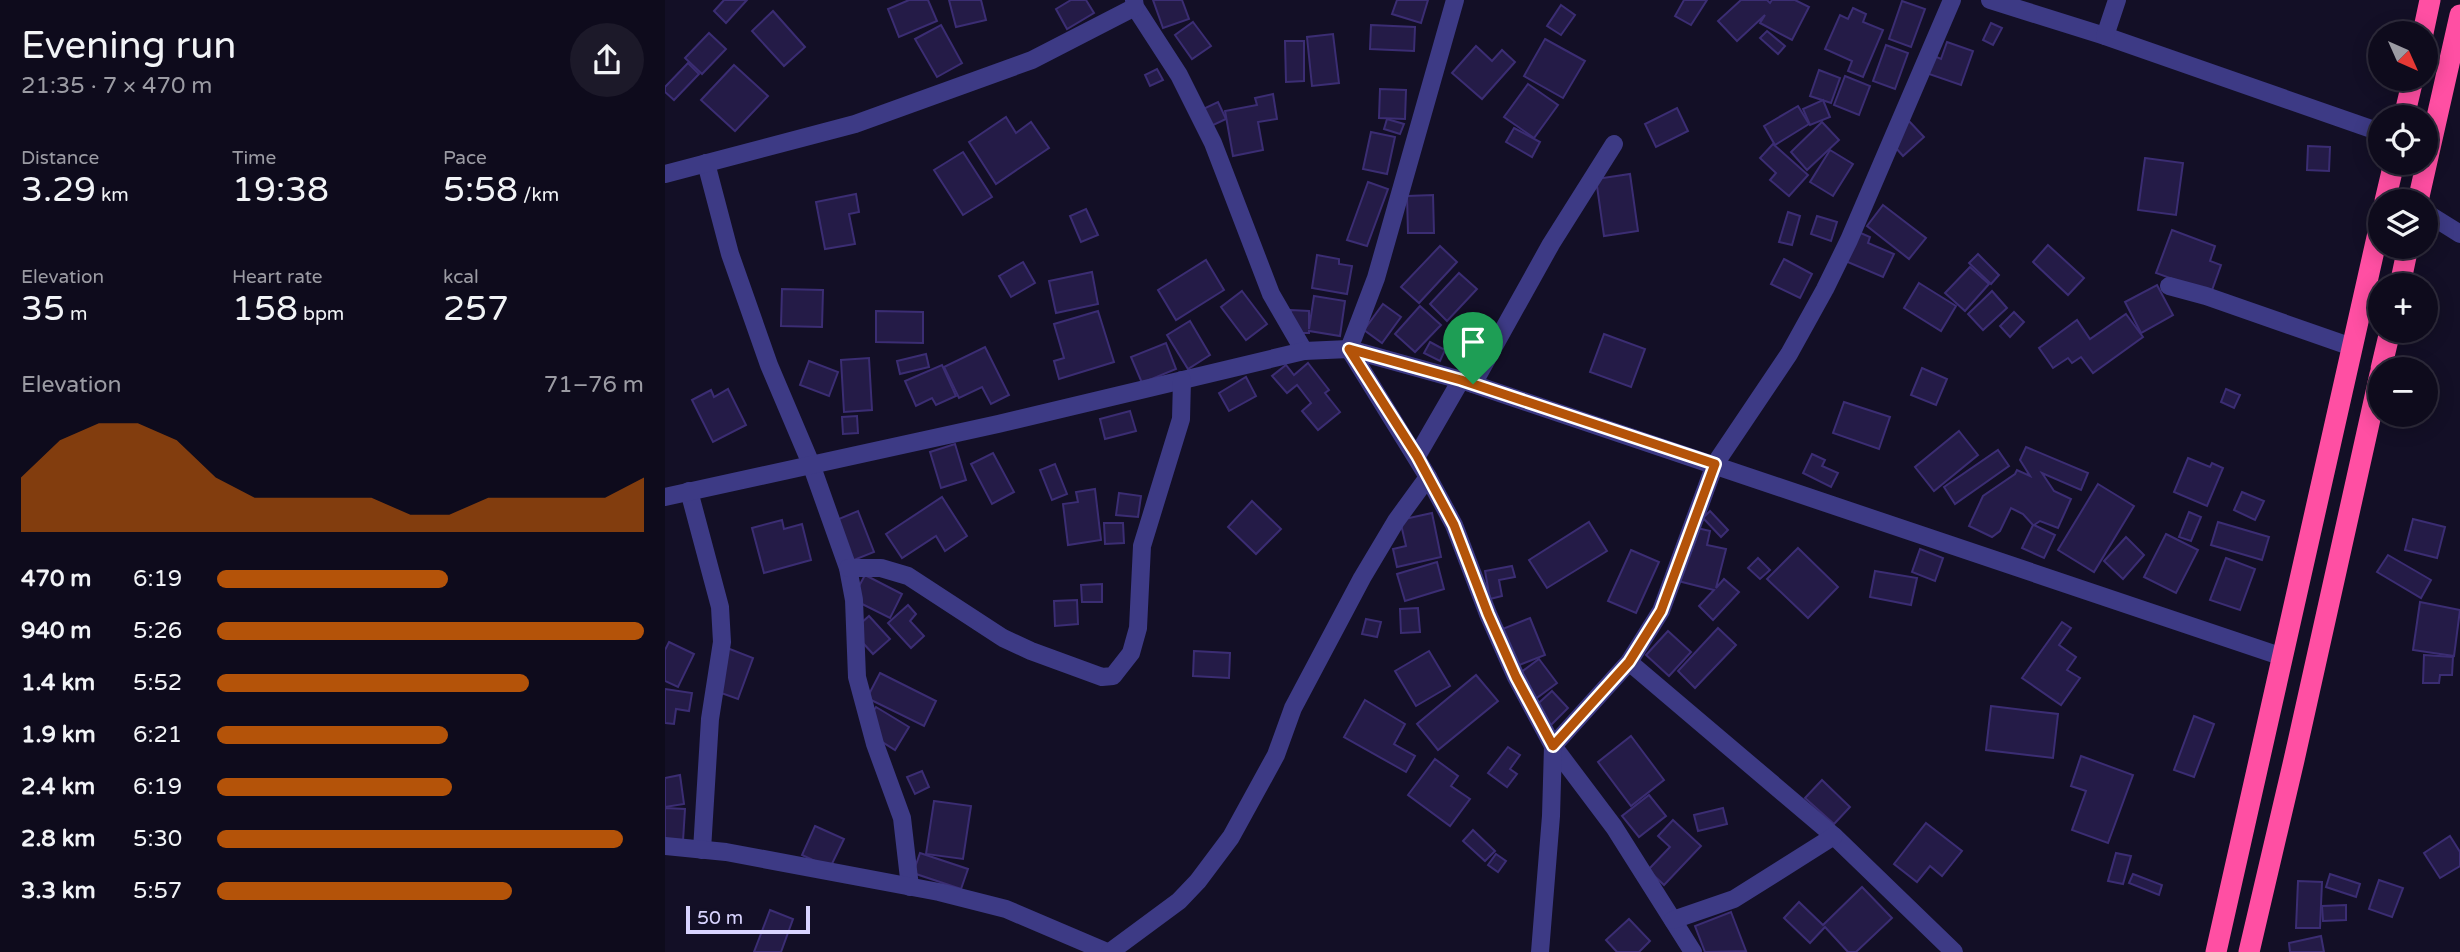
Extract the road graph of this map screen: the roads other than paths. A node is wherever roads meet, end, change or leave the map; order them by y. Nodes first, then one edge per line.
1 (1455, 0) edge
2 (1952, 0) edge
3 (1990, 0) edge
4 (2117, 0) edge
5 (2430, 0) edge
6 (1134, 4) edge
7 (2460, 15) edge
8 (2426, 21) edge
9 (2105, 36) junction
10 (2438, 106) edge
11 (2368, 128) edge
12 (1614, 144) dead end
13 (706, 163) junction
14 (665, 174) edge
15 (2438, 220) edge
16 (2460, 234) edge
17 (2372, 259) edge
18 (2169, 286) dead end
19 (2352, 347) junction
20 (1349, 349) junction
21 (1304, 351) junction
22 (1182, 380) junction
23 (1467, 382) junction
24 (2369, 427) edge
25 (1417, 456) junction
26 (811, 464) junction
27 (1715, 464) junction
28 (1428, 477) junction
29 (689, 491) junction
30 (665, 497) edge
31 (848, 568) junction
32 (2283, 657) junction
33 (1629, 662) junction
34 (1553, 746) junction
35 (1835, 836) junction
36 (665, 846) edge
37 (702, 850) junction
38 (910, 887) junction
39 (1673, 920) junction
40 (1109, 952) edge
41 (1540, 952) edge
42 (1693, 952) edge
43 (1954, 952) edge
44 (2216, 952) edge
45 (2249, 952) edge

1 - 20 street
2 - 27 street
3 - 9 street
4 - 9 street
5 - 8 highway
6 - 13 street
6 - 21 street
7 - 10 highway
9 - 11 street
12 - 23 street
13 - 14 street
13 - 26 street
15 - 16 street
17 - 19 highway
18 - 19 street
19 - 32 highway
20 - 21 street
20 - 23 street
20 - 25 street
21 - 22 street
22 - 26 street
22 - 31 street
23 - 25 street
23 - 27 street
24 - 45 highway
25 - 28 street
26 - 29 street
26 - 31 street
27 - 32 street
27 - 33 street
28 - 34 street
28 - 40 street
29 - 30 street
29 - 37 street
31 - 38 street
32 - 44 highway
33 - 34 street
33 - 35 street
34 - 39 street
34 - 41 street
35 - 39 street
35 - 43 street
36 - 37 street
37 - 38 street
38 - 40 street
39 - 42 street

